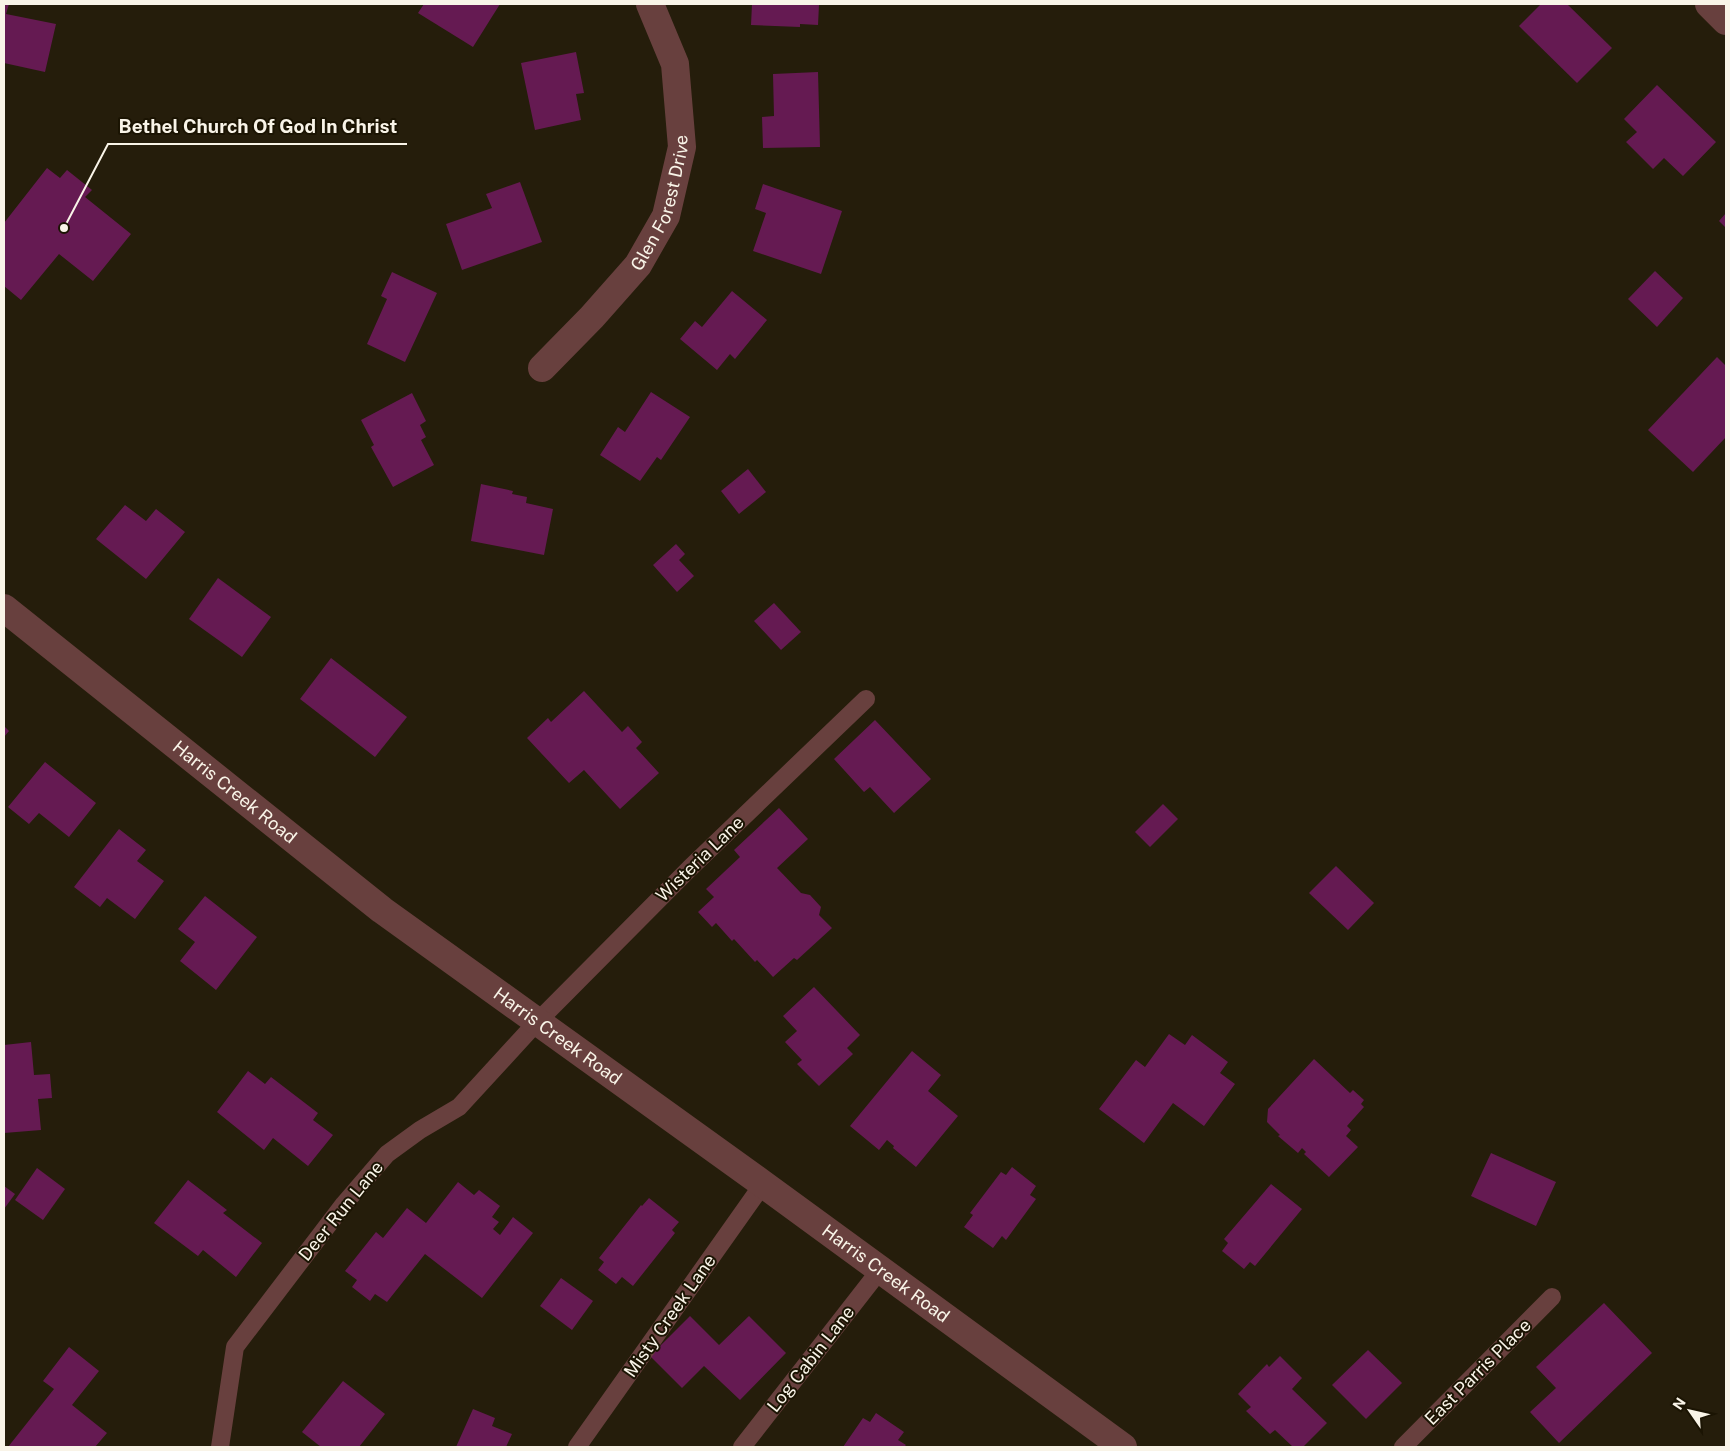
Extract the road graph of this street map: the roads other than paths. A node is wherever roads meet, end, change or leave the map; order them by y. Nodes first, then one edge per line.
1 (650, 4) edge
2 (1709, 4) edge
3 (1726, 21) edge
4 (542, 368) dead end
5 (4, 608) edge
6 (866, 699) dead end
7 (537, 1022) junction
8 (763, 1184) junction
9 (880, 1270) junction
10 (1552, 1297) dead end
11 (220, 1447) edge
12 (577, 1447) edge
13 (742, 1447) edge
14 (1123, 1447) edge
15 (1403, 1447) edge

1 - 4 street, Glen Forest Drive
2 - 3 street
5 - 7 street, Harris Creek Road
6 - 7 lane, Wisteria Lane
7 - 8 street, Harris Creek Road
7 - 11 lane, Deer Run Lane
8 - 9 street, Harris Creek Road
8 - 12 lane, Misty Creek Lane
9 - 13 lane, Log Cabin Lane
9 - 14 street, Harris Creek Road
10 - 15 lane, East Parris Place

